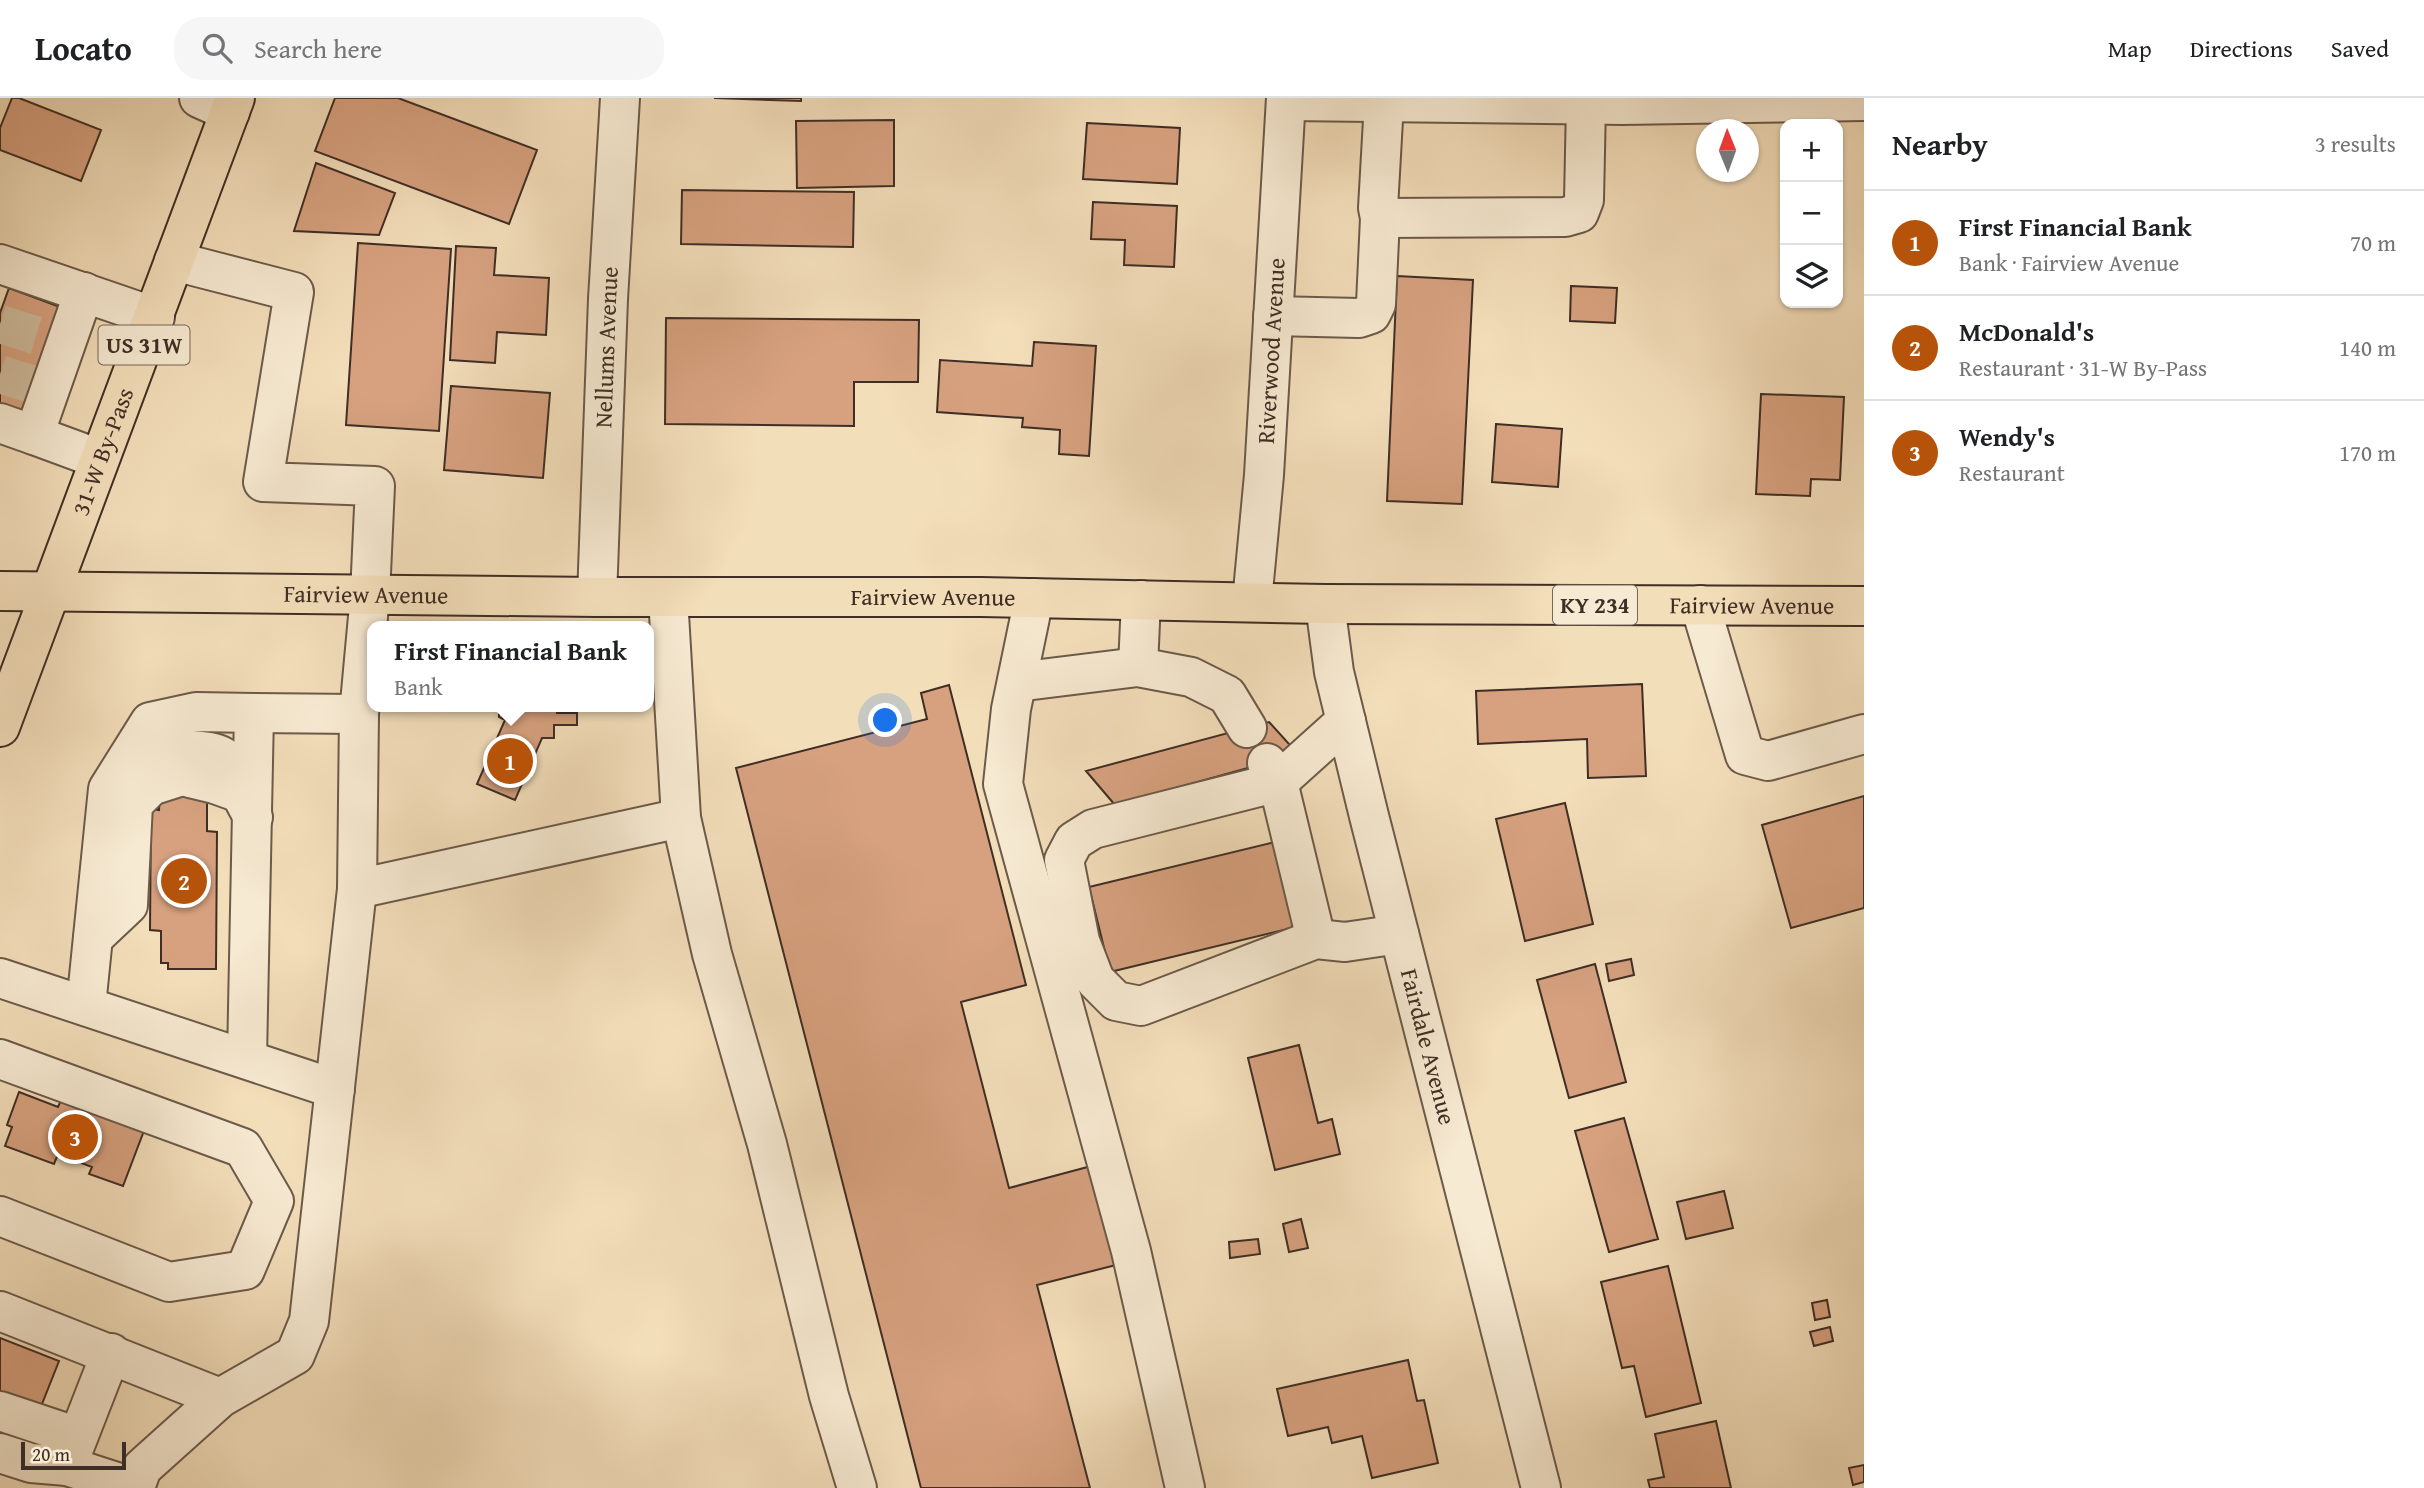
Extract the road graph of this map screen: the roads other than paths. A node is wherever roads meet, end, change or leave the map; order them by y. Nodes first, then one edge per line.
1 (620, 98) edge
2 (1286, 100) edge
3 (1757, 100) edge
4 (1380, 101) edge
5 (1864, 101) edge
6 (221, 103) edge
7 (1586, 104) junction
8 (1380, 218) junction
9 (174, 261) junction
10 (0, 264) edge
11 (84, 292) junction
12 (1273, 316) junction
13 (155, 317) junction
14 (17, 429) edge
15 (99, 459) junction
16 (0, 591) edge
17 (49, 591) junction
18 (370, 595) junction
19 (597, 597) junction
20 (668, 597) junction
21 (1034, 598) junction
22 (1141, 600) junction
23 (1252, 602) junction
24 (1325, 604) junction
25 (1700, 605) junction
26 (1864, 606) edge
27 (368, 621) edge
28 (367, 627) edge
29 (1138, 667) junction
30 (1017, 682) junction
31 (254, 713) junction
32 (359, 714) junction
33 (1346, 722) junction
34 (0, 727) edge
35 (1247, 728) dead end
36 (1864, 734) edge
37 (1272, 773) junction
38 (124, 789) junction
39 (247, 805) junction
40 (681, 818) junction
41 (357, 889) junction
42 (1399, 934) junction
43 (1316, 939) junction
44 (0, 978) edge
45 (86, 1006) junction
46 (247, 1058) junction
47 (0, 1059) edge
48 (335, 1089) junction
49 (0, 1216) edge
50 (0, 1311) edge
51 (111, 1353) junction
52 (220, 1398) junction
53 (0, 1411) edge
54 (72, 1451) junction
55 (0, 1453) edge
56 (135, 1488) edge
57 (857, 1488) edge
58 (1185, 1488) edge
59 (1541, 1488) edge

1 - 19 street, Nellums Avenue
2 - 4 street
2 - 12 street, Riverwood Avenue
3 - 5 street
3 - 7 street
4 - 7 street
4 - 8 street
6 - 9 main road, 31-W By-Pass / US 31W
7 - 8 street
8 - 12 street
9 - 13 main road, 31-W By-Pass / US 31W
9 - 18 street
10 - 11 street
11 - 13 street
11 - 14 street
12 - 23 street, Riverwood Avenue
13 - 15 main road, 31-W By-Pass / US 31W
14 - 15 street
15 - 17 main road, 31-W By-Pass / US 31W
16 - 17 main road, Fairview Avenue / KY 234
17 - 18 main road, Fairview Avenue / KY 234
17 - 34 main road, 31-W By-Pass / US 31W
18 - 19 main road, Fairview Avenue / KY 234
18 - 27 street
19 - 20 main road, Fairview Avenue / KY 234
20 - 21 main road, Fairview Avenue / KY 234
20 - 40 street
21 - 22 main road, Fairview Avenue / KY 234
21 - 30 street
22 - 23 main road, Fairview Avenue / KY 234
22 - 29 street
23 - 24 main road, Fairview Avenue / KY 234
24 - 25 main road, Fairview Avenue / KY 234
24 - 33 street, Fairdale Avenue
25 - 26 main road, Fairview Avenue / KY 234
25 - 36 street
28 - 32 street
29 - 30 street
29 - 35 street
30 - 58 street
31 - 32 street
31 - 38 street
31 - 39 street
32 - 41 street
33 - 37 street
33 - 42 street, Fairdale Avenue
37 - 43 street
37 - 43 street
38 - 39 street
38 - 45 street
39 - 46 street
40 - 41 street
40 - 57 street
41 - 48 street
42 - 43 street
42 - 59 street, Fairdale Avenue
44 - 45 street
45 - 46 street
46 - 48 street
47 - 49 street
48 - 52 street
50 - 51 street
51 - 52 street
51 - 54 street
52 - 56 street
53 - 54 street
54 - 55 street
54 - 56 street

